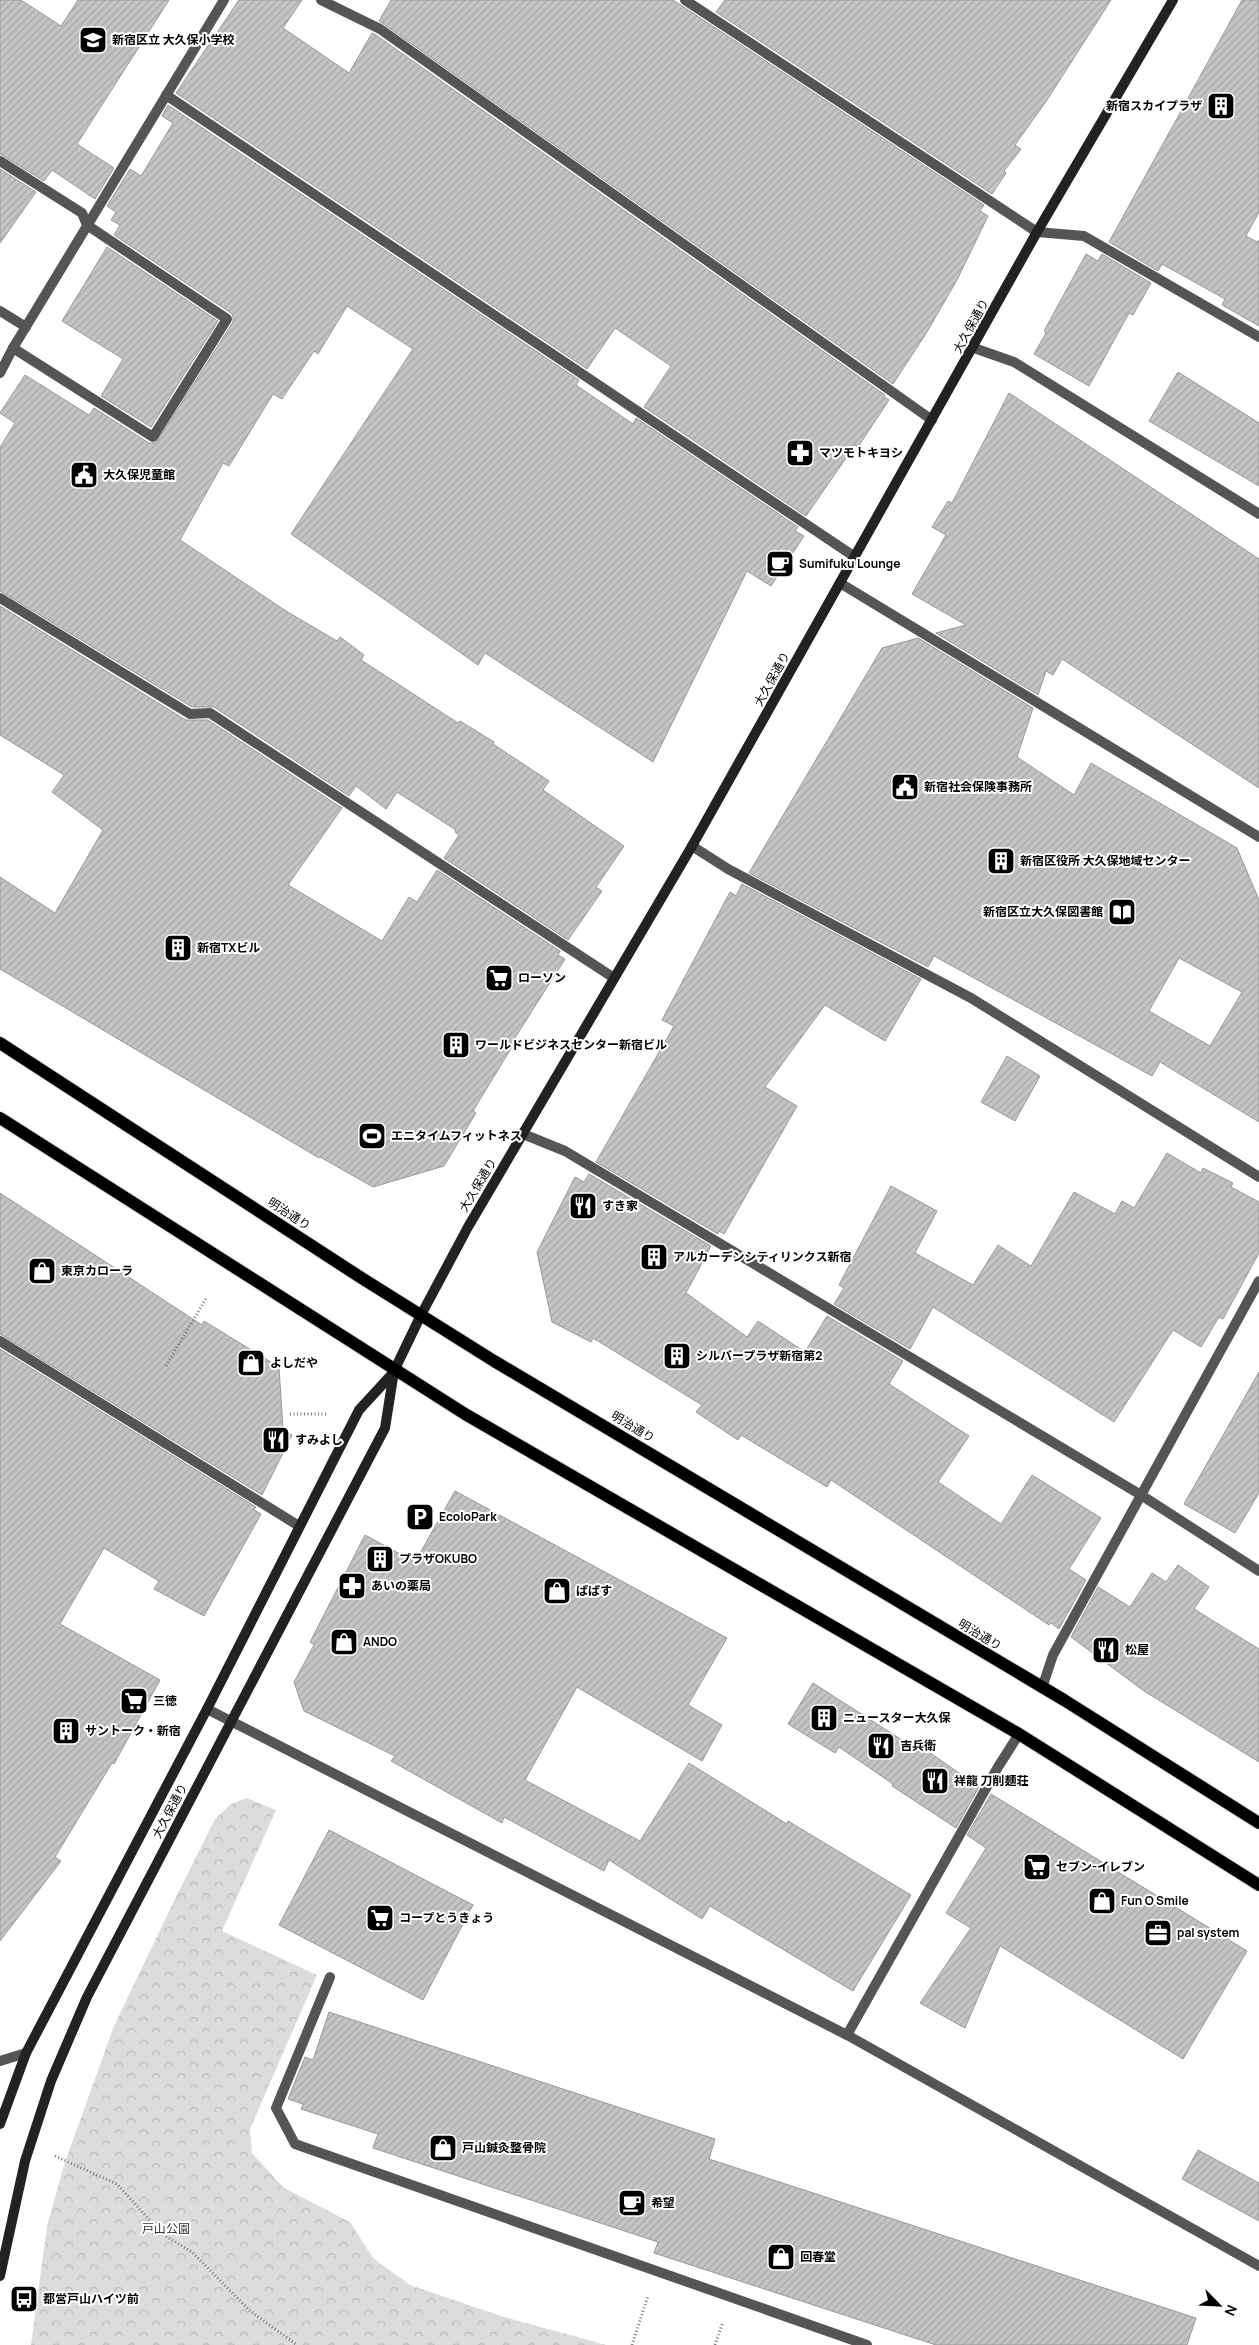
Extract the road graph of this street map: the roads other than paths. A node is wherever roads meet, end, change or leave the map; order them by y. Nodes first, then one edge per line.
1 (224, 0) edge
2 (321, 0) edge
3 (685, 0) edge
4 (1173, 0) edge
5 (166, 95) junction
6 (0, 161) edge
7 (87, 225) junction
8 (1037, 232) junction
9 (0, 311) edge
10 (26, 328) junction
11 (1259, 337) edge
12 (13, 348) junction
13 (974, 348) junction
14 (0, 373) edge
15 (932, 420) junction
16 (1259, 514) edge
17 (855, 557) junction
18 (840, 582) junction
19 (0, 598) edge
20 (1259, 836) edge
21 (692, 846) junction
22 (614, 978) junction
23 (0, 1043) edge
24 (0, 1118) edge
25 (523, 1134) junction
26 (1259, 1177) edge
27 (1259, 1281) edge
28 (421, 1315) junction
29 (0, 1341) edge
30 (394, 1371) junction
31 (1141, 1495) junction
32 (299, 1526) junction
33 (1259, 1570) edge
34 (1042, 1688) junction
35 (206, 1709) junction
36 (233, 1722) junction
37 (1019, 1734) junction
38 (1259, 1823) edge
39 (1259, 1886) edge
40 (330, 1977) dead end
41 (847, 2036) junction
42 (26, 2053) junction
43 (0, 2061) edge
44 (0, 2124) edge
45 (1259, 2266) edge
46 (0, 2276) edge
47 (867, 2345) edge

1 - 5 street
2 - 15 street
3 - 8 street
4 - 8 main road, 大久保通り
5 - 7 street
5 - 17 street
6 - 7 street
7 - 10 street
7 - 12 street
8 - 11 street
8 - 13 main road, 大久保通り
9 - 10 street
10 - 12 street
12 - 14 street
13 - 15 main road, 大久保通り
13 - 16 street
15 - 17 main road, 大久保通り
17 - 18 main road, 大久保通り
18 - 20 street
18 - 21 main road, 大久保通り
19 - 22 street
21 - 22 main road, 大久保通り
21 - 26 street
22 - 25 main road, 大久保通り
23 - 28 main road, 明治通り
24 - 30 main road
25 - 28 main road, 大久保通り
25 - 31 street
27 - 31 street
28 - 30 main road, 大久保通り
28 - 34 main road, 明治通り
29 - 32 street
30 - 32 main road, 大久保通り
30 - 36 main road, 大久保通り
30 - 37 main road
31 - 33 street
31 - 34 street
32 - 35 main road, 大久保通り
34 - 38 main road, 明治通り
35 - 36 street
35 - 42 main road, 大久保通り
36 - 41 street
36 - 46 main road, 大久保通り
37 - 39 main road
37 - 41 street
40 - 47 street
41 - 45 street
42 - 43 street
42 - 44 main road, 大久保通り

